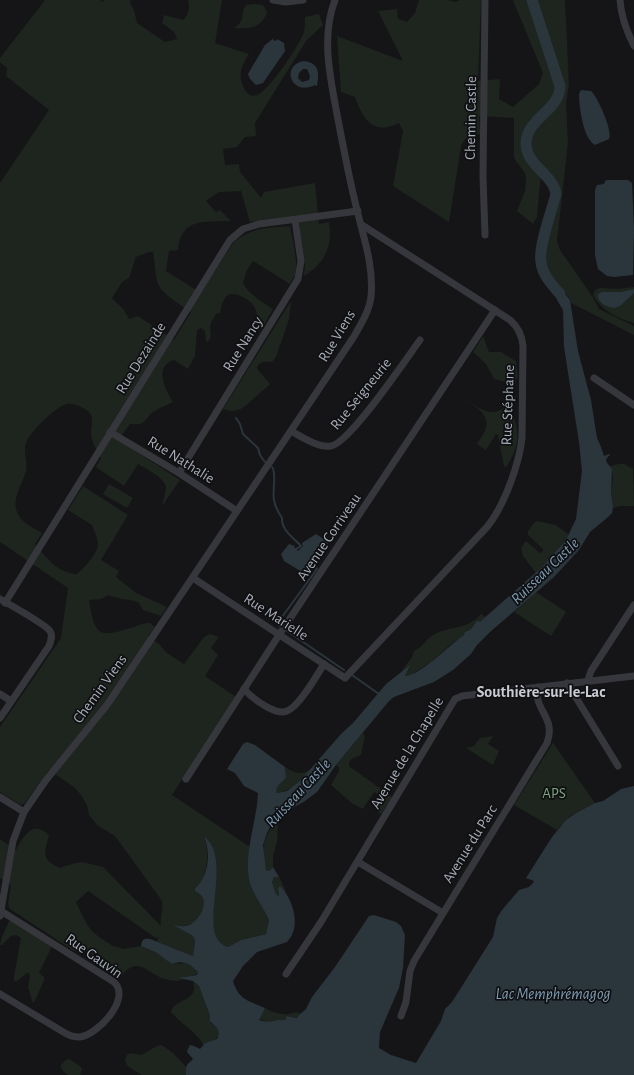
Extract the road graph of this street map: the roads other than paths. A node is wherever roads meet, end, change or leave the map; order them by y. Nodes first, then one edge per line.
1 (273, 0) edge
2 (303, 0) edge
3 (485, 0) edge
4 (620, 0) edge
5 (333, 1) edge
6 (634, 46) edge
7 (358, 211) junction
8 (295, 220) junction
9 (362, 225) junction
10 (485, 235) dead end
11 (495, 310) junction
12 (420, 340) dead end
13 (594, 378) dead end
14 (634, 405) edge
15 (291, 431) junction
16 (110, 432) junction
17 (179, 473) junction
18 (237, 511) junction
19 (193, 578) junction
20 (3, 601) edge
21 (634, 605) edge
22 (279, 635) junction
23 (324, 664) junction
24 (634, 676) edge
25 (345, 678) joint
26 (588, 680) junction
27 (567, 683) junction
28 (538, 687) junction
29 (244, 689) junction
30 (0, 694) edge
31 (11, 701) junction
32 (0, 718) edge
33 (618, 766) dead end
34 (186, 779) dead end
35 (0, 797) edge
36 (24, 812) junction
37 (358, 862) junction
38 (443, 913) junction
39 (1, 914) edge
40 (286, 974) dead end
41 (0, 994) edge
42 (401, 1016) dead end

1 - 2 street
3 - 10 street, Chemin Castle
4 - 6 street
5 - 7 street, Rue Viens
7 - 8 street, Rue Dezainde
7 - 9 street, Rue Viens
8 - 16 street, Rue Dezainde
8 - 17 street, Rue Nancy
9 - 11 street, Rue Stéphane
9 - 15 street, Rue Viens
11 - 22 street, Avenue Corriveau
11 - 25 street, Rue Stéphane
12 - 15 street, Rue Seigneurie
13 - 14 street
15 - 18 street, Rue Viens
16 - 17 street, Rue Nathalie
16 - 20 street, Rue Dezainde
17 - 18 street, Rue Nathalie
18 - 19 street, Rue Viens
19 - 22 street, Rue Marielle
19 - 36 street, Chemin Viens
20 - 31 street
21 - 26 street
22 - 23 street, Rue Marielle
22 - 29 street, Avenue Corriveau
23 - 25 street, Rue Marielle
23 - 29 street
24 - 26 street, Avenue de la Chapelle
26 - 27 street, Avenue de la Chapelle
27 - 28 street, Avenue de la Chapelle
27 - 33 street
28 - 37 street, Avenue de la Chapelle
28 - 38 street, Avenue du Parc
29 - 34 street, Avenue Corriveau
30 - 31 street
31 - 32 street
35 - 36 street
36 - 39 street
37 - 38 street
37 - 40 street, Avenue de la Chapelle
38 - 42 street, Avenue du Parc
39 - 41 street, Rue Gauvin

